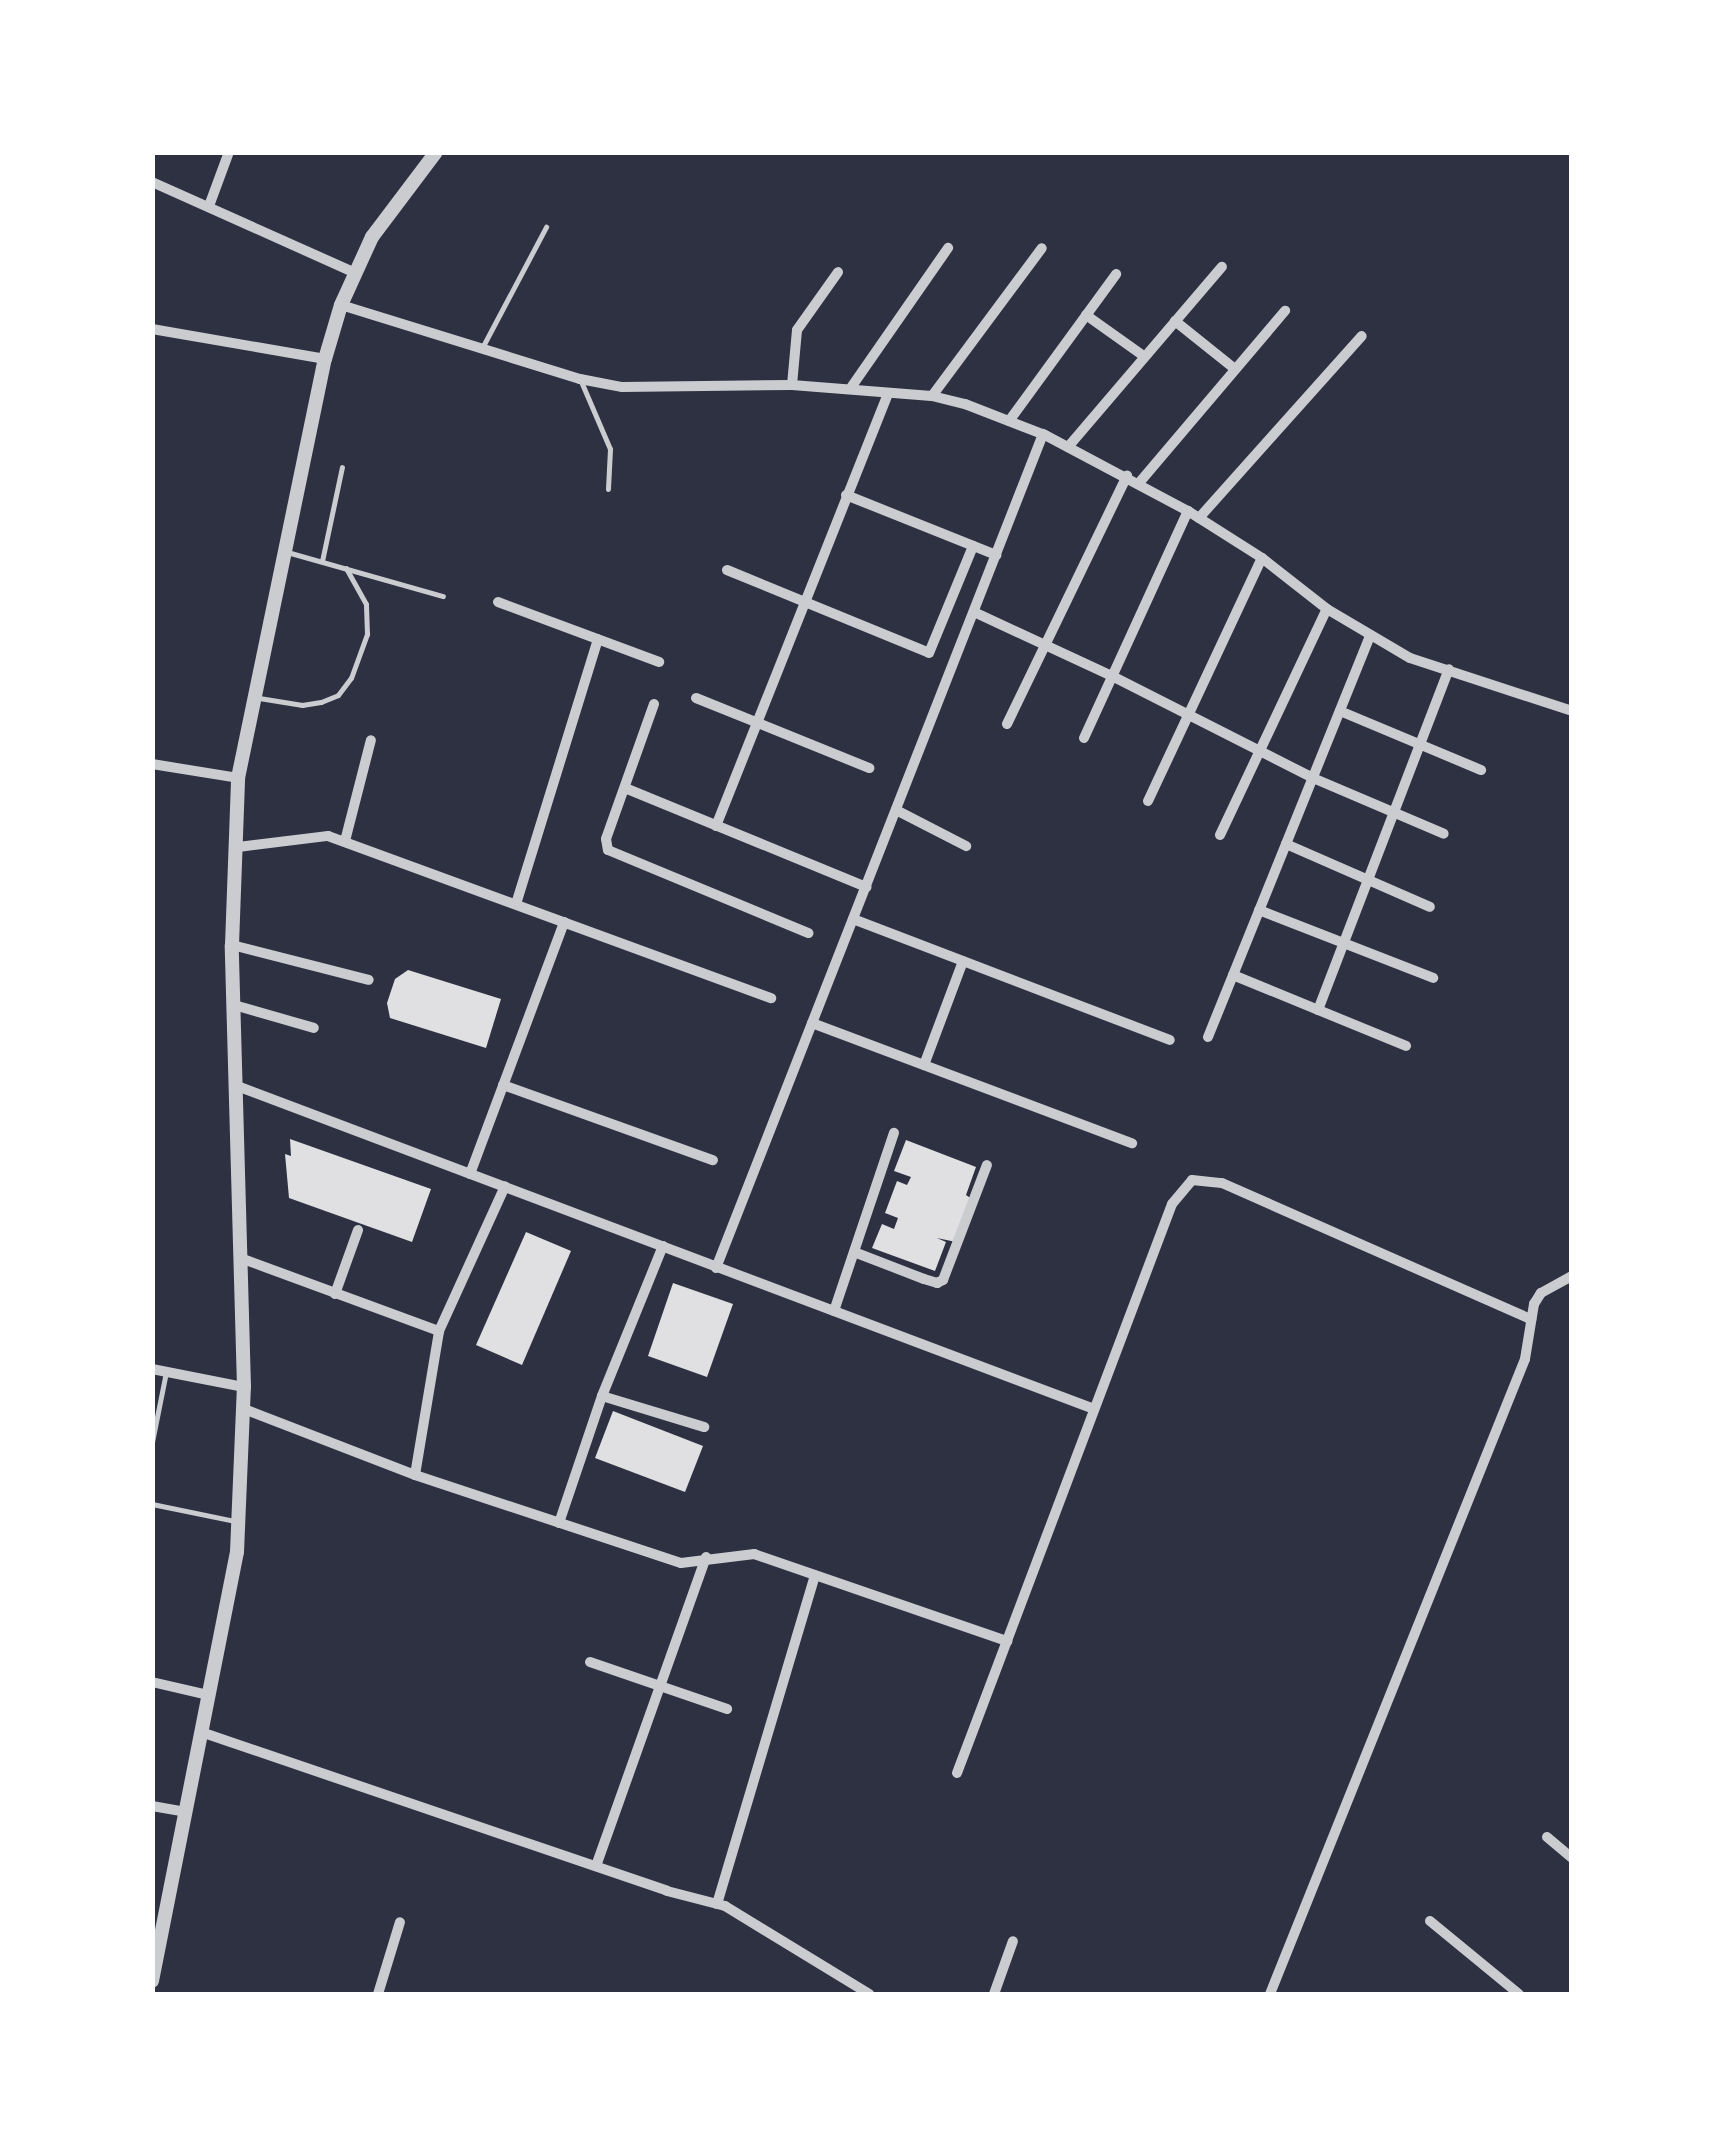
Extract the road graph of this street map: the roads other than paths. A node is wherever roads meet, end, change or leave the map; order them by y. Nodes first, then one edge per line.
1 (229, 152) edge
2 (436, 152) edge
3 (152, 182) edge
4 (209, 206) junction
5 (546, 227) dead end
6 (948, 248) dead end
7 (1042, 248) dead end
8 (1222, 266) dead end
9 (353, 272) junction
10 (838, 272) dead end
11 (1116, 274) dead end
12 (341, 306) junction
13 (1285, 312) dead end
14 (1086, 314) junction
15 (1175, 321) junction
16 (152, 329) edge
17 (1362, 336) dead end
18 (481, 348) junction
19 (1145, 357) junction
20 (324, 359) junction
21 (1235, 369) junction
22 (580, 379) junction
23 (792, 386) junction
24 (850, 389) junction
25 (888, 394) junction
26 (932, 396) junction
27 (1008, 421) junction
28 (1044, 434) junction
29 (1068, 447) junction
30 (342, 467) dead end
31 (1127, 476) junction
32 (1138, 483) junction
33 (608, 489) dead end
34 (846, 495) junction
35 (1194, 514) junction
36 (973, 546) junction
37 (287, 552) junction
38 (996, 555) junction
39 (1262, 558) junction
40 (322, 561) junction
41 (346, 568) junction
42 (727, 570) dead end
43 (443, 596) dead end
44 (498, 602) dead end
45 (803, 604) junction
46 (1327, 609) junction
47 (974, 612) junction
48 (1370, 637) junction
49 (598, 639) junction
50 (1043, 644) junction
51 (659, 662) dead end
52 (1448, 670) junction
53 (1112, 676) junction
54 (256, 698) junction
55 (696, 698) dead end
56 (654, 704) dead end
57 (1340, 711) junction
58 (1572, 711) edge
59 (1187, 714) junction
60 (756, 724) junction
61 (1007, 724) dead end
62 (1084, 738) dead end
63 (371, 740) dead end
64 (1420, 744) junction
65 (1258, 750) junction
66 (152, 764) edge
67 (869, 768) dead end
68 (1481, 770) dead end
69 (238, 778) junction
70 (1313, 778) junction
71 (624, 788) junction
72 (1148, 802) dead end
73 (896, 810) junction
74 (1394, 812) junction
75 (716, 826) junction
76 (1444, 834) dead end
77 (1220, 835) dead end
78 (345, 841) junction
79 (1286, 844) junction
80 (966, 846) dead end
81 (238, 847) junction
82 (1368, 880) junction
83 (866, 887) junction
84 (516, 904) junction
85 (1430, 907) dead end
86 (1259, 910) junction
87 (853, 919) junction
88 (564, 922) junction
89 (808, 933) dead end
90 (1344, 943) junction
91 (232, 945) junction
92 (963, 961) junction
93 (1232, 976) junction
94 (1433, 978) dead end
95 (369, 980) dead end
96 (770, 998) dead end
97 (234, 1005) junction
98 (1318, 1010) junction
99 (812, 1023) junction
100 (314, 1028) dead end
101 (1208, 1036) dead end
102 (1170, 1040) dead end
103 (1406, 1046) dead end
104 (924, 1065) junction
105 (503, 1085) junction
106 (237, 1086) junction
107 (894, 1133) dead end
108 (1132, 1144) dead end
109 (712, 1160) dead end
110 (987, 1165) dead end
111 (470, 1174) junction
112 (505, 1186) junction
113 (358, 1230) dead end
114 (663, 1246) junction
115 (854, 1252) junction
116 (243, 1259) junction
117 (716, 1268) junction
118 (1572, 1276) edge
119 (335, 1294) junction
120 (834, 1310) junction
121 (1531, 1319) junction
122 (440, 1331) junction
123 (152, 1370) edge
124 (166, 1372) junction
125 (244, 1387) junction
126 (602, 1396) junction
127 (244, 1409) junction
128 (1094, 1409) junction
129 (704, 1427) dead end
130 (152, 1442) edge
131 (414, 1475) junction
132 (152, 1504) edge
133 (238, 1522) junction
134 (558, 1523) junction
135 (706, 1558) junction
136 (815, 1575) junction
137 (1008, 1641) junction
138 (590, 1662) dead end
139 (152, 1682) edge
140 (660, 1686) junction
141 (208, 1695) junction
142 (727, 1709) dead end
143 (201, 1732) junction
144 (958, 1773) dead end
145 (152, 1806) edge
146 (185, 1812) junction
147 (1547, 1837) dead end
148 (1572, 1858) edge
149 (596, 1866) junction
150 (718, 1904) junction
151 (1430, 1921) dead end
152 (400, 1922) dead end
153 (1013, 1942) dead end
154 (155, 1949) edge
155 (152, 1981) edge
156 (378, 1994) edge
157 (869, 1994) edge
158 (994, 1994) edge
159 (1270, 1994) edge
160 (1519, 1994) edge

1 - 4 street
2 - 9 street
3 - 4 street
4 - 9 street
5 - 18 lane
6 - 24 street
7 - 26 street
8 - 15 street
9 - 12 street
10 - 23 street
11 - 14 street
12 - 18 street
12 - 20 street
13 - 21 street
14 - 19 street
14 - 27 street
15 - 19 street
15 - 21 street
16 - 20 street
17 - 35 street
18 - 22 street
19 - 29 street
20 - 37 street
21 - 32 street
22 - 23 street
22 - 33 lane
23 - 24 street
24 - 25 street
25 - 26 street
25 - 34 street
26 - 27 street
27 - 28 street
28 - 29 street
28 - 38 street
29 - 31 street
30 - 40 lane
31 - 32 street
31 - 50 street
32 - 35 street
34 - 36 street
34 - 45 street
35 - 39 street
35 - 53 street
36 - 38 street
36 - 45 street
37 - 40 lane
37 - 54 street
38 - 47 street
39 - 46 street
39 - 59 street
40 - 41 lane
41 - 43 lane
41 - 54 lane
42 - 45 street
44 - 49 street
45 - 60 street
46 - 48 street
46 - 65 street
47 - 50 street
47 - 73 street
48 - 52 street
48 - 57 street
49 - 51 street
49 - 84 street
50 - 53 street
50 - 61 street
52 - 58 street
52 - 64 street
53 - 59 street
53 - 62 street
54 - 69 street
55 - 60 street
56 - 71 street
57 - 64 street
57 - 70 street
59 - 65 street
59 - 72 street
60 - 67 street
60 - 75 street
63 - 78 street
64 - 68 street
64 - 74 street
65 - 70 street
65 - 77 street
66 - 69 street
69 - 81 street
70 - 74 street
70 - 79 street
71 - 75 street
71 - 89 street
73 - 80 street
73 - 83 street
74 - 76 street
74 - 82 street
75 - 83 street
78 - 81 street
78 - 84 street
79 - 82 street
79 - 86 street
81 - 91 street
82 - 85 street
82 - 90 street
83 - 87 street
84 - 88 street
86 - 90 street
86 - 93 street
87 - 92 street
87 - 99 street
88 - 96 street
88 - 105 street
90 - 94 street
90 - 98 street
91 - 95 street
91 - 97 street
92 - 102 street
92 - 104 street
93 - 98 street
93 - 101 street
97 - 100 street
97 - 106 street
98 - 103 street
99 - 104 street
99 - 117 street
104 - 108 street
105 - 109 street
105 - 111 street
106 - 111 street
106 - 116 street
107 - 115 street
110 - 115 street
111 - 112 street
112 - 114 street
112 - 122 street
113 - 119 street
114 - 117 street
114 - 126 street
115 - 120 street
116 - 119 street
116 - 125 street
117 - 120 street
118 - 121 street
119 - 122 street
120 - 128 street
121 - 128 street
121 - 159 street
122 - 131 street
123 - 124 street
124 - 125 street
124 - 130 lane
125 - 127 street
126 - 129 street
126 - 134 street
127 - 131 street
127 - 133 street
128 - 137 street
131 - 134 street
132 - 133 lane
133 - 141 street
134 - 135 street
135 - 136 street
135 - 140 street
136 - 137 street
136 - 150 street
137 - 144 street
138 - 140 street
139 - 141 street
140 - 142 street
140 - 149 street
141 - 143 street
143 - 146 street
143 - 149 street
145 - 146 street
146 - 154 street
147 - 148 street
149 - 150 street
150 - 157 street
151 - 160 street
152 - 156 street
153 - 158 street
154 - 155 street

